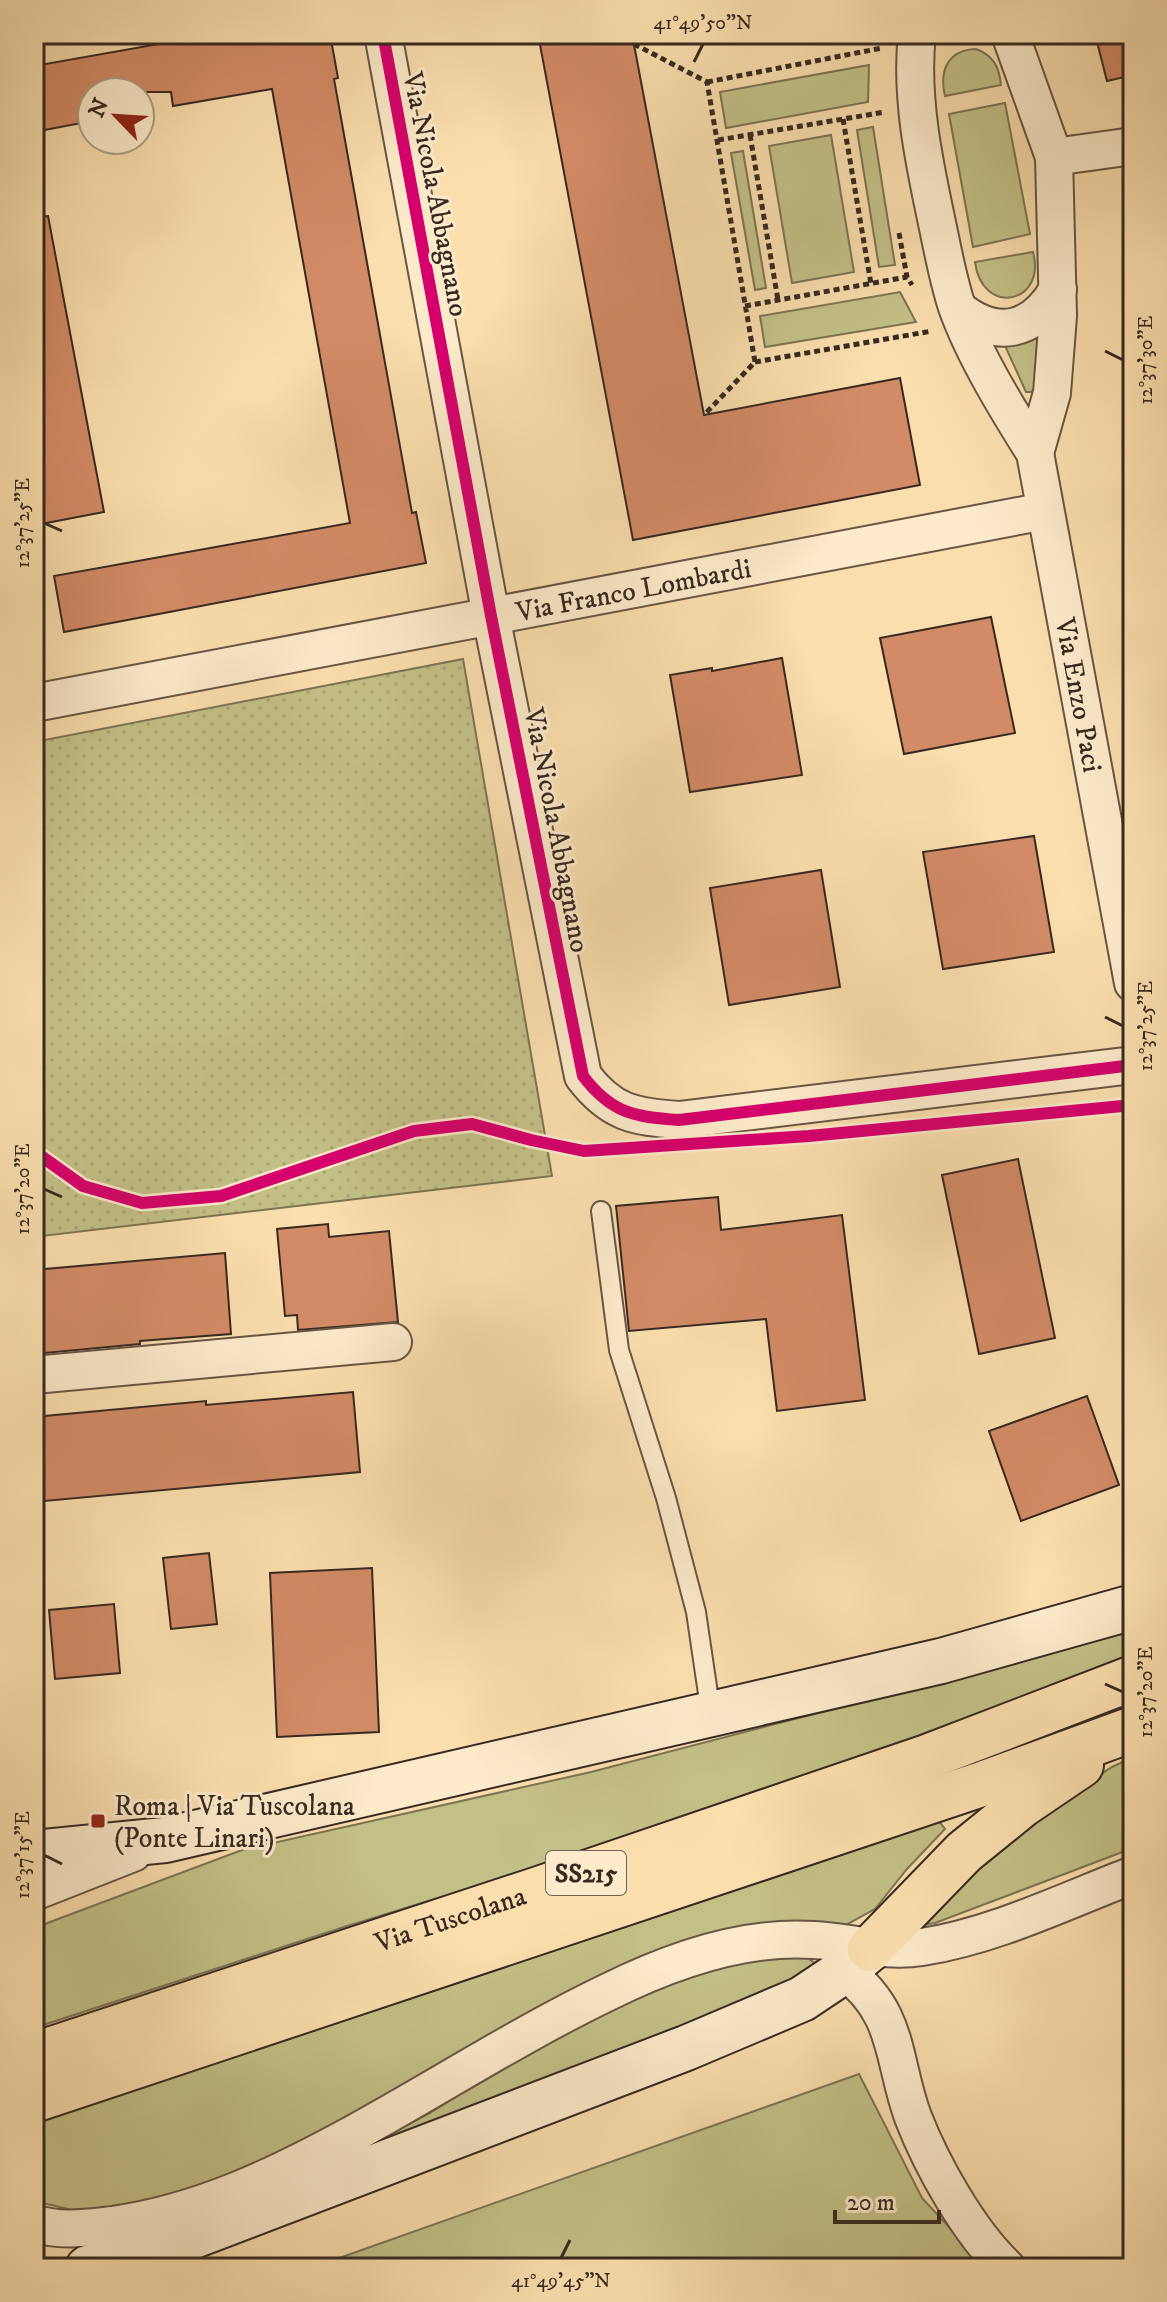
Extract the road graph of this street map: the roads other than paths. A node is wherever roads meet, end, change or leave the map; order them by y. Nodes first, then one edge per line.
1 (383, 34) edge
2 (942, 34) edge
3 (1010, 34) edge
4 (899, 51) edge
5 (1133, 146) edge
6 (1054, 157) junction
7 (1058, 289) junction
8 (943, 313) junction
9 (1035, 453) junction
10 (1045, 511) junction
11 (491, 616) junction
12 (34, 703) edge
13 (1133, 983) edge
14 (1133, 1065) edge
15 (601, 1211) dead end
16 (393, 1342) dead end
17 (34, 1375) edge
18 (1133, 1607) edge
19 (1133, 1678) edge
20 (711, 1714) junction
21 (1133, 1729) edge
22 (165, 1840) junction
23 (34, 1853) edge
24 (1133, 1875) edge
25 (34, 1892) edge
26 (857, 1960) junction
27 (34, 2055) edge
28 (34, 2100) edge
29 (34, 2223) edge
30 (88, 2268) edge
31 (1007, 2268) edge

1 - 11 street, Via Nicola Abbagnano
2 - 4 street
3 - 6 street, Via Enzo Paci
4 - 8 street, Via Enzo Paci
5 - 6 street
6 - 7 street, Via Enzo Paci
7 - 8 street
7 - 9 street, Via Enzo Paci
8 - 9 street, Via Enzo Paci
9 - 10 street, Via Enzo Paci
10 - 11 street, Via Franco Lombardi
10 - 13 street, Via Enzo Paci
11 - 12 street, Via Franco Lombardi
11 - 14 street, Via Nicola Abbagnano
15 - 20 lane
16 - 17 street
18 - 20 street
19 - 27 main road, Via Tuscolana / SS215
20 - 22 street
21 - 26 main road
21 - 28 main road, Via Tuscolana / SS215
22 - 23 street
22 - 25 street
24 - 26 street
26 - 29 street
26 - 30 street
26 - 31 street

